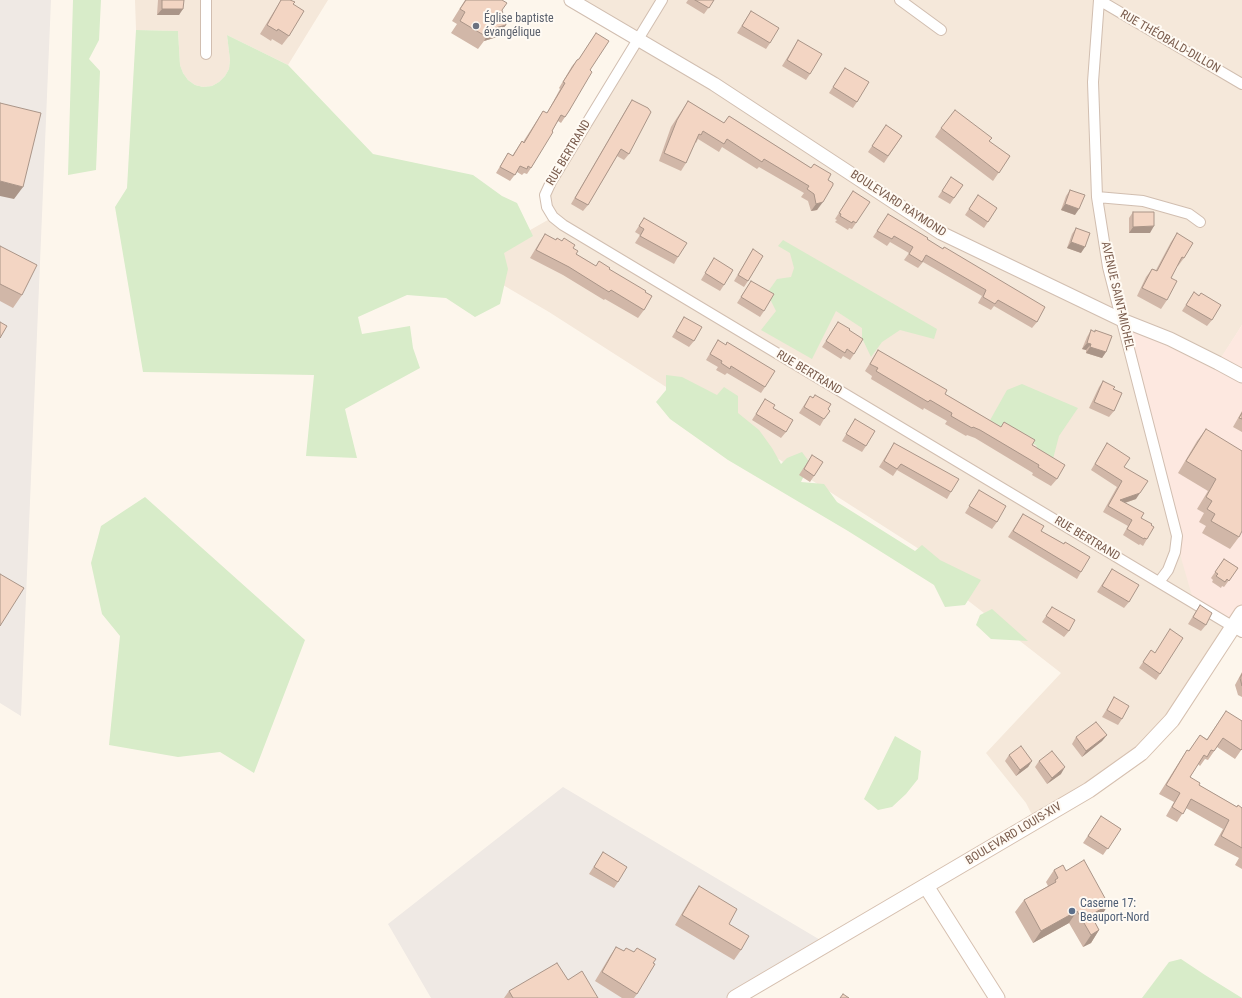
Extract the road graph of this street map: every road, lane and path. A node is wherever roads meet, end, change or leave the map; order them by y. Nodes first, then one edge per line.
1 (206, 0) edge
2 (571, 0) edge
3 (662, 0) edge
4 (900, 0) edge
5 (1099, 0) edge
6 (941, 30) dead end
7 (638, 40) junction
8 (206, 54) dead end
9 (1242, 84) edge
10 (1097, 197) junction
11 (1200, 222) dead end
12 (1122, 320) junction
13 (1242, 376) edge
14 (1159, 582) junction
15 (1242, 613) edge
16 (1238, 629) edge
17 (926, 886) junction
18 (735, 998) edge
19 (997, 998) edge

1 - 8 street
2 - 7 street, BOULEVARD RAYMOND
3 - 7 street, RUE BERTRAND
4 - 6 street
5 - 9 street, RUE THÉOBALD-DILLON
5 - 10 street, AVENUE SAINT-MICHEL
7 - 12 street, BOULEVARD RAYMOND
7 - 14 street, RUE BERTRAND
10 - 11 street
10 - 12 street, AVENUE SAINT-MICHEL
12 - 13 street, BOULEVARD RAYMOND
12 - 14 street, AVENUE SAINT-MICHEL
14 - 16 street, RUE BERTRAND
15 - 16 main road, BOULEVARD LOUIS-XIV
16 - 17 main road, BOULEVARD LOUIS-XIV
17 - 18 main road, BOULEVARD LOUIS-XIV
17 - 19 main road

